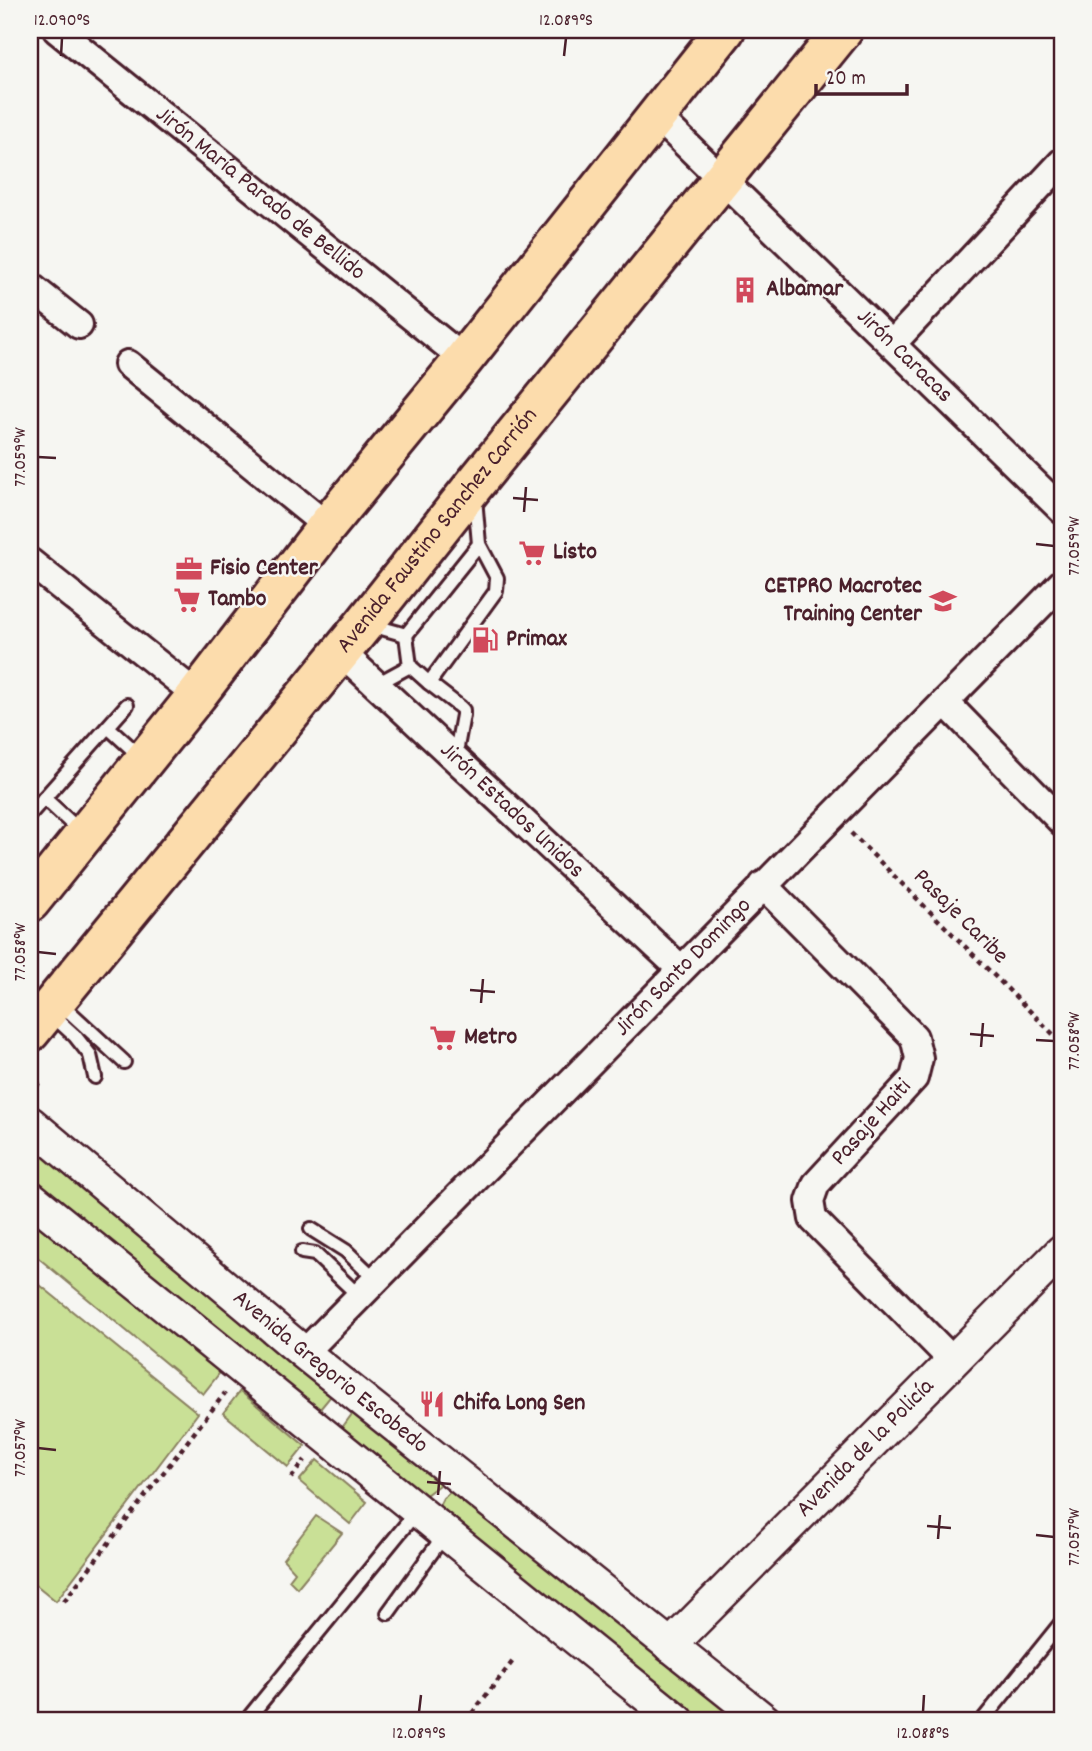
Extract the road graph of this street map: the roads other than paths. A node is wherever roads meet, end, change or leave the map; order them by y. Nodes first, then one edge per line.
1 (57, 30) edge
2 (724, 30) edge
3 (843, 30) edge
4 (656, 115) junction
5 (1062, 162) edge
6 (723, 180) junction
7 (30, 286) edge
8 (79, 325) dead end
9 (892, 344) junction
10 (464, 359) junction
11 (128, 363) dead end
12 (474, 485) junction
13 (1062, 510) edge
14 (327, 526) junction
15 (479, 544) junction
16 (30, 562) edge
17 (1062, 583) edge
18 (406, 635) junction
19 (352, 638) junction
20 (410, 666) junction
21 (429, 683) junction
22 (375, 685) junction
23 (198, 695) junction
24 (945, 702) junction
25 (127, 705) dead end
26 (108, 727) junction
27 (455, 758) junction
28 (145, 761) junction
29 (44, 798) junction
30 (30, 814) edge
31 (1062, 822) edge
32 (84, 835) junction
33 (764, 886) junction
34 (30, 902) edge
35 (681, 969) junction
36 (44, 1014) edge
37 (124, 1062) dead end
38 (95, 1077) dead end
39 (30, 1123) edge
40 (30, 1197) edge
41 (311, 1230) dead end
42 (1062, 1251) edge
43 (302, 1252) dead end
44 (367, 1288) junction
45 (304, 1353) junction
46 (952, 1360) junction
47 (480, 1494) junction
48 (418, 1510) junction
49 (446, 1532) junction
50 (388, 1613) dead end
51 (1062, 1622) edge
52 (670, 1646) junction
53 (250, 1716) dead end
54 (678, 1721) edge
55 (765, 1721) edge
56 (982, 1721) edge

1 - 10 street, Jirón María Parado de Bellido
2 - 4 main road
3 - 6 main road, Avenida Faustino Sanchez Carrión
4 - 6 street, Jirón Caracas
4 - 10 main road
5 - 9 street
6 - 9 street, Jirón Caracas
6 - 12 main road, Avenida Faustino Sanchez Carrión
7 - 8 street
9 - 13 street, Jirón Caracas
10 - 14 main road
11 - 14 street
12 - 15 lane
12 - 19 main road, Avenida Faustino Sanchez Carrión
14 - 23 main road
15 - 18 lane
15 - 21 lane
16 - 23 street
17 - 24 street, Jirón Santo Domingo
18 - 19 lane
18 - 20 lane
19 - 22 street, Jirón Estados Unidos
19 - 36 main road, Avenida Faustino Sanchez Carrión
20 - 21 lane
20 - 22 lane
21 - 27 lane
22 - 27 street, Jirón Estados Unidos
23 - 28 main road
24 - 31 street
24 - 33 street, Jirón Santo Domingo
25 - 26 lane
26 - 28 lane
26 - 29 lane
27 - 35 street, Jirón Estados Unidos
28 - 32 main road
29 - 30 lane
29 - 32 lane
32 - 34 main road
33 - 35 street, Jirón Santo Domingo
33 - 46 street, Pasaje Haiti
35 - 44 street, Jirón Santo Domingo
36 - 37 lane
36 - 38 lane
39 - 45 street, Avenida Gregorio Escobedo
40 - 48 street
41 - 44 lane
42 - 46 street, Avenida de la Policía
43 - 44 lane
44 - 45 street, Jirón Santo Domingo
45 - 47 street, Avenida Gregorio Escobedo
46 - 52 street, Avenida de la Policía
47 - 48 street
47 - 52 street, Avenida Gregorio Escobedo
48 - 49 street
48 - 53 lane
49 - 50 lane
49 - 54 street
51 - 56 lane
52 - 55 street, Avenida Gregorio Escobedo

